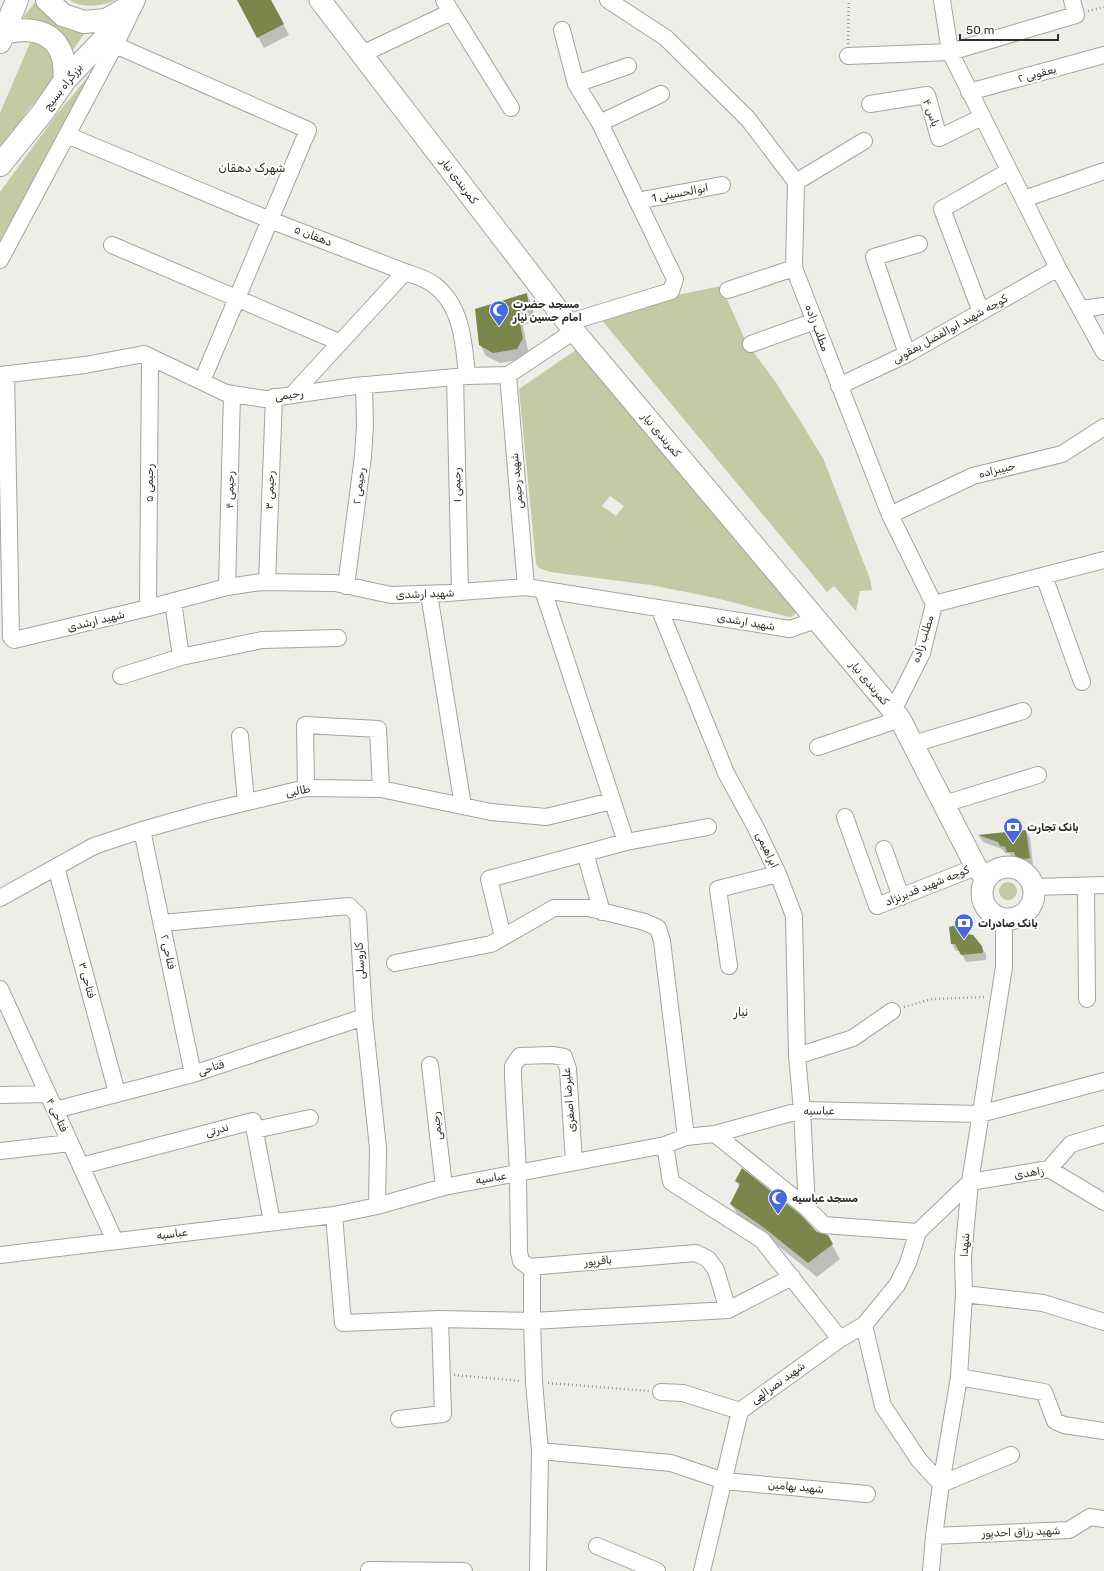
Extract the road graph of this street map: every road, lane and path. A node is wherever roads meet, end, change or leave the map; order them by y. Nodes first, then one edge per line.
1 (17, 0) edge
2 (47, 0) edge
3 (320, 0) edge
4 (608, 0) edge
5 (849, 0) edge
6 (942, 0) edge
7 (1072, 0) edge
8 (132, 3) edge
9 (448, 6) edge
10 (562, 30) dead end
11 (2, 38) edge
12 (115, 45) junction
13 (950, 52) junction
14 (362, 54) junction
15 (1104, 55) edge
16 (848, 56) joint
17 (628, 66) dead end
18 (65, 80) junction
19 (576, 84) junction
20 (969, 92) junction
21 (661, 94) dead end
22 (870, 104) dead end
23 (511, 108) dead end
24 (982, 117) junction
25 (600, 123) junction
26 (67, 135) junction
27 (864, 141) dead end
28 (0, 165) edge
29 (1009, 171) junction
30 (1104, 171) edge
31 (796, 182) junction
32 (722, 185) dead end
33 (1024, 199) junction
34 (637, 201) junction
35 (270, 220) junction
36 (919, 244) dead end
37 (112, 245) dead end
38 (0, 260) edge
39 (794, 268) junction
40 (1058, 268) junction
41 (405, 272) junction
42 (728, 290) dead end
43 (236, 298) junction
44 (1104, 306) edge
45 (1081, 309) junction
46 (981, 312) junction
47 (814, 321) junction
48 (571, 327) junction
49 (339, 342) junction
50 (751, 344) dead end
51 (1104, 352) edge
52 (907, 354) junction
53 (150, 357) junction
54 (3, 375) edge
55 (461, 376) junction
56 (508, 376) junction
57 (202, 381) junction
58 (364, 385) junction
59 (839, 386) junction
60 (232, 394) junction
61 (292, 395) junction
62 (274, 398) junction
63 (1104, 427) edge
64 (890, 515) junction
65 (1104, 560) edge
66 (1044, 576) junction
67 (267, 582) junction
68 (346, 586) junction
69 (227, 587) junction
70 (526, 587) junction
71 (543, 590) junction
72 (460, 592) junction
73 (429, 594) junction
74 (173, 602) junction
75 (934, 604) junction
76 (148, 608) junction
77 (659, 608) junction
78 (816, 620) junction
79 (338, 638) dead end
80 (182, 657) junction
81 (121, 676) dead end
82 (1082, 682) dead end
83 (1023, 711) dead end
84 (896, 715) junction
85 (240, 736) dead end
86 (913, 744) junction
87 (818, 747) dead end
88 (1038, 775) dead end
89 (306, 788) junction
90 (381, 789) junction
91 (612, 801) junction
92 (246, 802) junction
93 (944, 804) junction
94 (463, 806) junction
95 (845, 817) dead end
96 (708, 827) dead end
97 (142, 830) junction
98 (626, 842) junction
99 (884, 849) dead end
100 (585, 854) junction
101 (56, 867) junction
102 (981, 872) junction
103 (778, 874) junction
104 (1104, 885) edge
105 (1086, 886) junction
106 (1034, 887) junction
107 (901, 897) junction
108 (0, 898) edge
109 (602, 912) junction
110 (1004, 919) junction
111 (162, 923) junction
112 (503, 937) junction
113 (395, 963) dead end
114 (729, 966) dead end
115 (0, 989) edge
116 (1000, 996) junction
117 (1087, 998) dead end
118 (892, 1011) joint
119 (364, 1017) junction
120 (797, 1056) junction
121 (430, 1064) dead end
122 (193, 1074) junction
123 (1104, 1081) edge
124 (117, 1093) junction
125 (48, 1094) junction
126 (0, 1095) edge
127 (55, 1110) junction
128 (802, 1110) junction
129 (980, 1114) junction
130 (310, 1118) dead end
131 (255, 1130) junction
132 (715, 1134) junction
133 (1104, 1134) edge
134 (686, 1137) junction
135 (70, 1143) junction
136 (665, 1145) junction
137 (0, 1151) edge
138 (574, 1162) junction
139 (81, 1166) junction
140 (1049, 1169) junction
141 (518, 1173) junction
142 (970, 1182) junction
143 (444, 1187) junction
144 (1104, 1202) edge
145 (377, 1206) junction
146 (806, 1208) junction
147 (334, 1215) junction
148 (272, 1222) junction
149 (918, 1232) junction
150 (115, 1241) junction
151 (0, 1255) edge
152 (532, 1267) junction
153 (792, 1277) junction
154 (964, 1294) junction
155 (728, 1310) junction
156 (440, 1320) junction
157 (532, 1321) junction
158 (1104, 1322) edge
159 (864, 1325) junction
160 (840, 1339) junction
161 (442, 1374) junction
162 (959, 1377) junction
163 (534, 1382) junction
164 (661, 1392) joint
165 (740, 1411) junction
166 (399, 1419) dead end
167 (1104, 1432) edge
168 (540, 1451) junction
169 (1011, 1455) dead end
170 (724, 1480) junction
171 (941, 1484) junction
172 (867, 1494) dead end
173 (1104, 1519) edge
174 (934, 1536) junction
175 (596, 1546) dead end
176 (369, 1570) edge
177 (464, 1571) edge
178 (538, 1571) edge
179 (656, 1571) edge
180 (702, 1571) edge
181 (931, 1571) edge

1 - 11 highway
2 - 8 highway
3 - 14 main road, کمربندی نیار
4 - 31 street
5 - 16 path
6 - 13 street
7 - 13 street
8 - 12 street
8 - 18 highway, بزرگراه بسیج
9 - 14 street
9 - 23 street
10 - 19 street
11 - 18 highway
12 - 26 street
12 - 35 street
13 - 16 street
13 - 20 street
14 - 48 main road, کمربندی نیار
15 - 20 street, یعقوبی ۲
17 - 19 street
18 - 28 highway, بزرگراه بسیج
19 - 25 street
20 - 24 street
21 - 25 street
22 - 24 street, یاس ۴
24 - 29 street
25 - 34 street
26 - 35 street, دهقان ۵
26 - 38 street
27 - 31 street
29 - 33 street
29 - 46 street
30 - 33 street
31 - 39 street, مطلب زاده
32 - 34 street, ابوالحسینی 1
33 - 40 street
34 - 48 street
35 - 41 street, دهقان ۵
35 - 43 street
36 - 52 street
37 - 43 street
39 - 42 street
39 - 47 street, مطلب زاده
40 - 45 street
40 - 46 street, کوچه شهید ابوالفضل یعقوبی
41 - 49 street
41 - 55 street, دهقان ۵
43 - 49 street
43 - 57 street
44 - 45 street
45 - 51 street
46 - 52 street, کوچه شهید ابوالفضل یعقوبی
47 - 50 street
47 - 59 street, مطلب زاده
48 - 56 street
48 - 78 main road, کمربندی نیار
49 - 61 street
52 - 59 street, کوچه شهید ابوالفضل یعقوبی
53 - 54 street, رحیمی
53 - 57 street, رحیمی
53 - 76 street, رحیمی ۵
54 - 76 street, شهید ارشدی
55 - 56 street, رحیمی
55 - 58 street, رحیمی
55 - 72 street, رحیمی ۱
56 - 70 street, شهید رحیمی
57 - 60 street, رحیمی
58 - 61 street, رحیمی
58 - 68 street, رحیمی ۲
59 - 64 street, مطلب زاده
60 - 62 street, رحیمی
60 - 69 street, رحیمی ۴
61 - 62 street, رحیمی
62 - 67 street, رحیمی ۳
63 - 64 street, حبیبزاده
64 - 75 street, مطلب زاده
65 - 66 street
66 - 75 street
66 - 82 street
67 - 68 street, شهید ارشدی
67 - 69 street, شهید ارشدی
68 - 73 street, شهید ارشدی
69 - 74 street, شهید ارشدی
70 - 71 street, شهید ارشدی
70 - 72 street, شهید ارشدی
71 - 77 street, شهید ارشدی
71 - 91 street
72 - 73 street, شهید ارشدی
73 - 94 street
74 - 76 street, شهید ارشدی
74 - 80 street
75 - 84 street, مطلب زاده
77 - 78 street, شهید ارشدی
77 - 103 street, ابراهیمی
78 - 84 main road, کمربندی نیار
79 - 80 street
80 - 81 street
83 - 86 street
84 - 86 main road, کمربندی نیار
84 - 87 street
85 - 92 street
86 - 93 main road, کمربندی نیار
88 - 93 street
89 - 90 street, طالبی
89 - 90 street
89 - 92 street, طالبی
90 - 94 street, طالبی
91 - 94 street, طالبی
91 - 98 street
92 - 97 street, طالبی
93 - 102 main road, کمربندی نیار
95 - 107 street, کوچه شهید قدیرنژاد
96 - 98 street
97 - 101 street, طالبی
97 - 111 street, فتاحی ۲
98 - 100 street
99 - 107 street
100 - 109 street
100 - 112 street
101 - 108 street, طالبی
101 - 124 street, فتاحی ۳
102 - 106 main road
102 - 107 street, کوچه شهید قدیرنژاد
102 - 110 main road
103 - 114 street
103 - 120 street, ابراهیمی
104 - 105 street
105 - 106 street
105 - 117 street
106 - 110 main road
109 - 112 street
109 - 134 street
110 - 116 street, شهدا
111 - 119 street, کاروسلی
111 - 122 street, فتاحی ۲
112 - 113 street
115 - 125 street, فتاحی ۴
116 - 118 path
116 - 129 street, شهدا
118 - 120 street
119 - 122 street, فتاحی
119 - 145 street, کاروسلی
120 - 128 street, ابراهیمی
121 - 143 street, رحیمی
122 - 124 street, فتاحی
123 - 129 street, عباسیه
124 - 127 street, فتاحی
125 - 126 street
125 - 127 street, فتاحی ۴
127 - 135 street, فتاحی ۴
128 - 129 street, عباسیه
128 - 132 street, عباسیه
128 - 146 street, ابراهیمی
129 - 142 street, شهدا
130 - 131 street
131 - 139 street, ندرتی
131 - 148 street
132 - 134 street, عباسیه
132 - 146 street
133 - 140 street
134 - 136 street, عباسیه
135 - 137 street
135 - 139 street, فتاحی ۴
136 - 138 street, عباسیه
136 - 153 street
138 - 141 street, عباسیه
138 - 141 street, علیرضا اصغری
139 - 150 street, فتاحی ۴
140 - 142 street, زاهدی
140 - 144 street, زاهدی
141 - 143 street, عباسیه
141 - 152 street
142 - 149 street
142 - 154 street, شهدا
143 - 145 street, عباسیه
145 - 147 street, عباسیه
146 - 149 street
147 - 148 street, عباسیه
147 - 156 street
148 - 150 street, عباسیه
149 - 159 street, شهید نصرالهی
150 - 151 street, عباسیه
152 - 155 street, باقرپور
152 - 157 street
153 - 155 street
153 - 160 street
154 - 158 street
154 - 162 street, شهدا
155 - 157 street
156 - 157 street
156 - 161 street
157 - 163 street
159 - 160 street, شهید نصرالهی
159 - 171 street
160 - 165 street, شهید نصرالهی
161 - 163 path
161 - 166 street
162 - 167 street
162 - 171 street, شهدا
163 - 164 path
163 - 168 street
164 - 165 street
165 - 170 street, شهید نصرالهی
168 - 170 street, شهید بهامین
168 - 178 street
169 - 171 street
170 - 172 street, شهید بهامین
170 - 180 street, شهید نصرالهی
171 - 174 street, شهدا
173 - 174 street, شهید رزاق احدپور
174 - 181 street, شهدا
175 - 179 street
176 - 177 street

